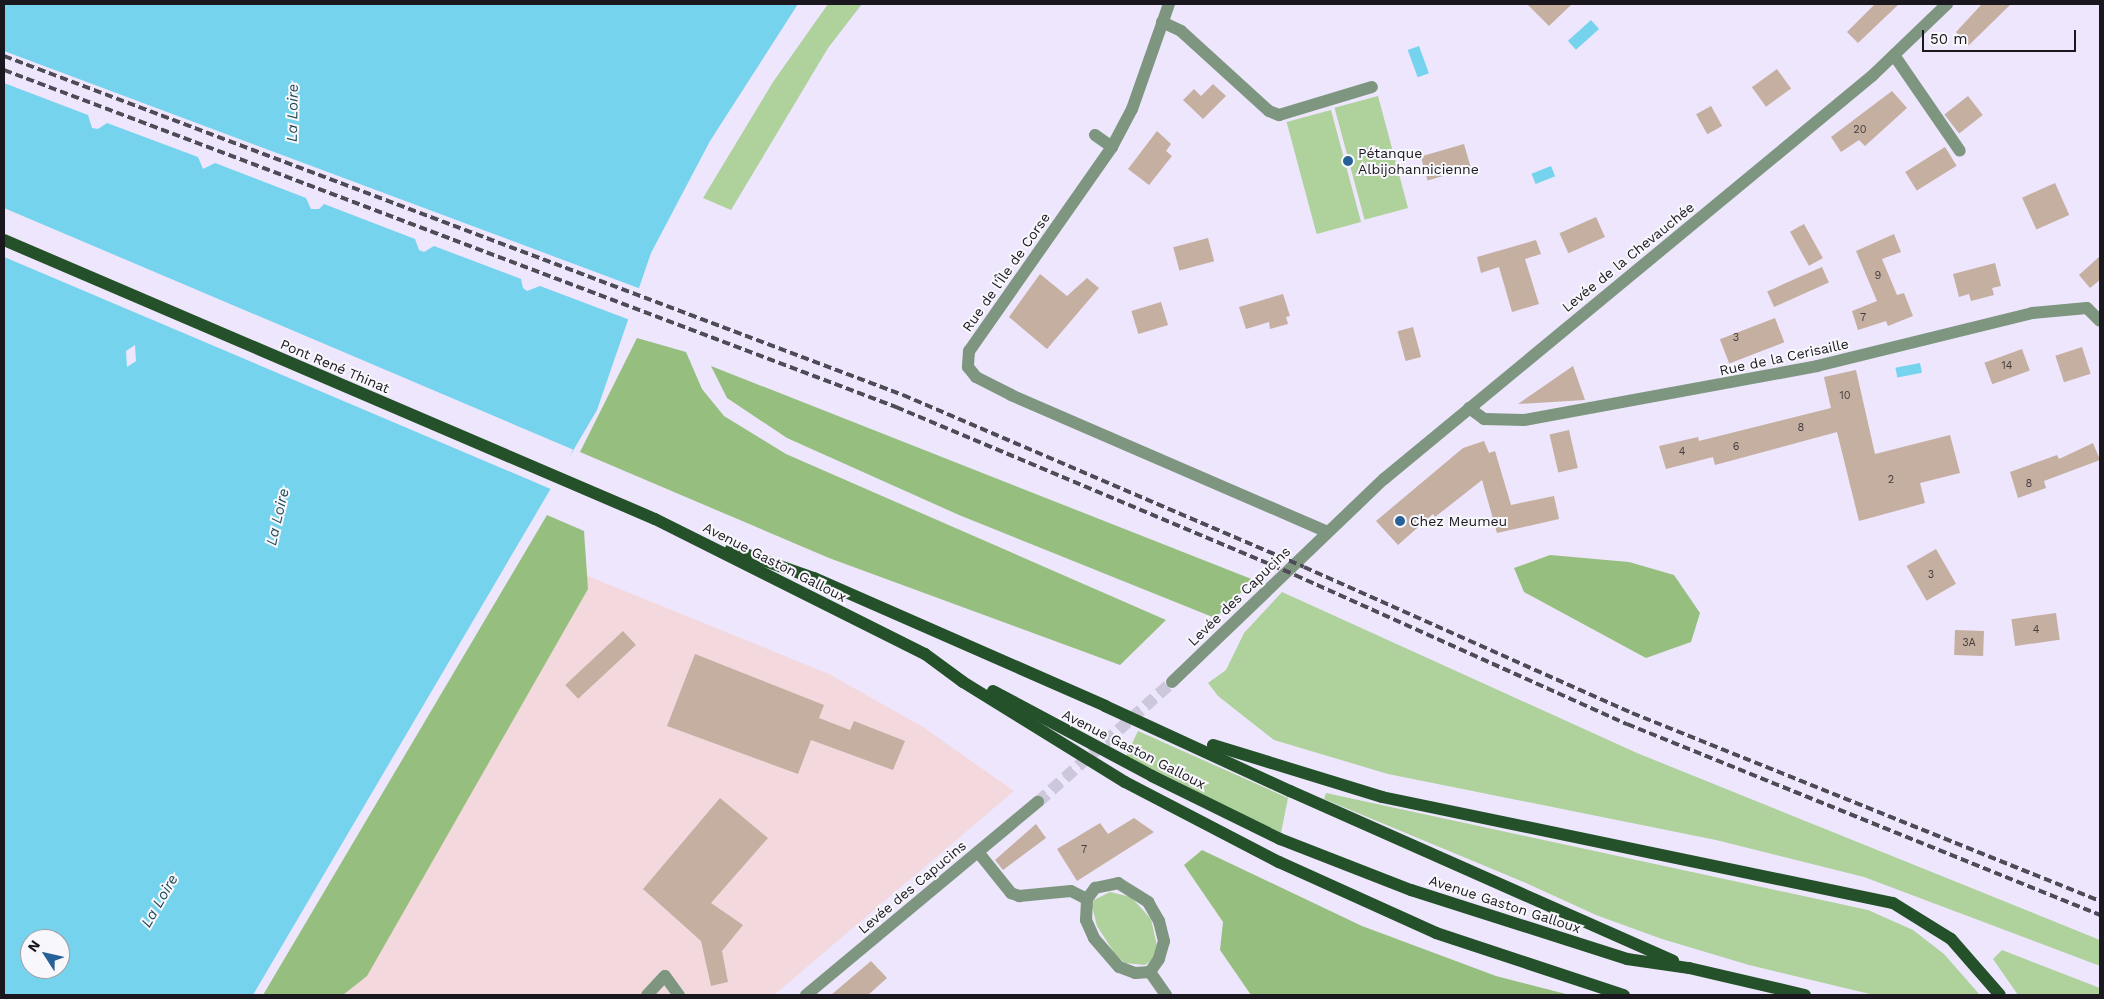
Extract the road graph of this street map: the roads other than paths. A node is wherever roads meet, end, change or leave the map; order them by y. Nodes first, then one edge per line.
1 (1169, 4) edge
2 (1947, 4) edge
3 (1162, 22) junction
4 (1894, 55) junction
5 (1372, 87) dead end
6 (1095, 135) dead end
7 (1112, 147) junction
8 (1960, 151) dead end
9 (4, 240) edge
10 (2100, 321) edge
11 (1469, 408) junction
12 (1327, 532) junction
13 (686, 533) junction
14 (925, 654) junction
15 (1172, 682) tunnel mouth
16 (1105, 706) junction
17 (1038, 802) tunnel mouth
18 (978, 852) junction
19 (1087, 899) junction
20 (1690, 968) junction
21 (1150, 972) junction
22 (647, 995) edge
23 (679, 995) edge
24 (806, 995) edge
25 (1166, 995) edge
26 (1624, 995) edge
27 (1805, 995) edge
28 (2000, 995) edge

1 - 3 street, Rue de l'Île de Corse
2 - 4 street, Levée de la Chevauchée
3 - 5 street
3 - 7 street, Rue de l'Île de Corse
4 - 8 street
4 - 11 street, Levée de la Chevauchée
6 - 7 street
7 - 12 street, Rue de l'Île de Corse
9 - 13 main road, Pont René Thinat
10 - 11 street, Rue de la Cerisaille
11 - 12 street, Levée de la Chevauchée
12 - 15 street, Levée des Capucins
13 - 14 main road, Avenue Gaston Galloux
13 - 16 main road, Avenue Gaston Galloux
14 - 20 main road, Avenue Gaston Galloux, bridge
14 - 26 main road, bridge
16 - 20 main road, Avenue Gaston Galloux, bridge
16 - 28 main road, bridge
17 - 18 street, Levée des Capucins
18 - 19 street
18 - 24 street, Levée des Capucins
19 - 21 street
19 - 21 street
20 - 27 main road, Avenue Gaston Galloux
21 - 25 street
22 - 23 street

